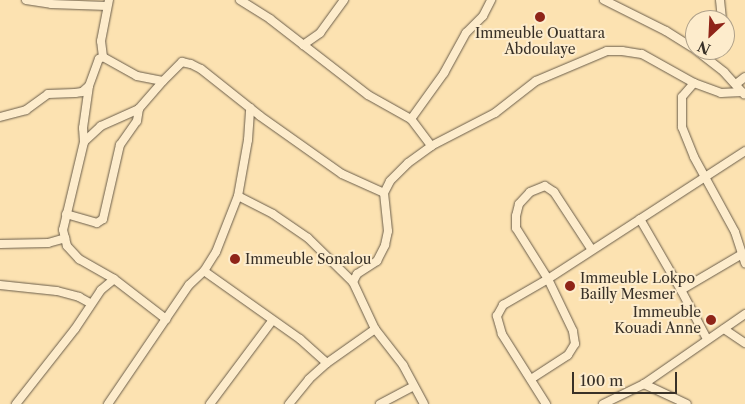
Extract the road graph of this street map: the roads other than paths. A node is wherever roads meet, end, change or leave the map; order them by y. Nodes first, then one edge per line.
1 (26, 0) edge
2 (240, 0) edge
3 (344, 0) edge
4 (490, 0) edge
5 (604, 0) edge
6 (108, 3) edge
7 (685, 43) edge
8 (303, 45) junction
9 (103, 57) junction
10 (708, 60) edge
11 (745, 77) edge
12 (163, 81) junction
13 (694, 84) junction
14 (89, 86) junction
15 (741, 90) edge
16 (250, 108) junction
17 (139, 109) junction
18 (0, 117) edge
19 (411, 118) junction
20 (84, 142) junction
21 (431, 146) junction
22 (745, 151) edge
23 (705, 177) junction
24 (384, 194) junction
25 (238, 196) junction
26 (66, 214) junction
27 (640, 219) junction
28 (65, 238) junction
29 (0, 244) edge
30 (592, 250) junction
31 (742, 254) junction
32 (745, 263) edge
33 (204, 271) junction
34 (114, 279) junction
35 (548, 279) junction
36 (353, 282) junction
37 (0, 285) edge
38 (682, 290) junction
39 (90, 304) junction
40 (745, 314) edge
41 (166, 319) junction
42 (272, 321) junction
43 (724, 328) junction
44 (375, 330) junction
45 (707, 339) junction
46 (745, 343) edge
47 (327, 363) junction
48 (531, 379) junction
49 (644, 384) junction
50 (414, 386) junction
51 (16, 404) edge
52 (108, 404) edge
53 (210, 404) edge
54 (289, 404) edge
55 (380, 404) edge
56 (424, 404) edge
57 (546, 404) edge
58 (603, 404) edge
59 (687, 404) edge

1 - 6 street
2 - 8 street
3 - 8 street
4 - 19 street
5 - 7 street
6 - 9 street
8 - 19 street
9 - 12 street
9 - 14 street
10 - 15 street
11 - 15 street
12 - 16 street
12 - 17 street
13 - 15 street
13 - 21 street
13 - 23 street
14 - 18 street
14 - 20 street
16 - 24 street
16 - 25 street
17 - 20 street
17 - 26 street
19 - 21 street
20 - 26 street
21 - 24 street
22 - 23 street
23 - 27 street
23 - 31 street
24 - 36 street
25 - 33 street
25 - 36 street
26 - 28 street
27 - 30 street
27 - 38 street
28 - 29 street
28 - 34 street
30 - 35 street
30 - 35 street
31 - 32 street
31 - 38 street
33 - 41 street
33 - 42 street
34 - 39 street
34 - 41 street
35 - 48 street
35 - 48 street
36 - 44 street
37 - 39 street
38 - 45 street
39 - 51 street
40 - 43 street
41 - 52 street
42 - 47 street
42 - 53 street
43 - 45 street
43 - 46 street
44 - 47 street
44 - 50 street
45 - 49 street
47 - 54 street
48 - 57 street
49 - 58 street
49 - 59 street
50 - 55 street
50 - 56 street

